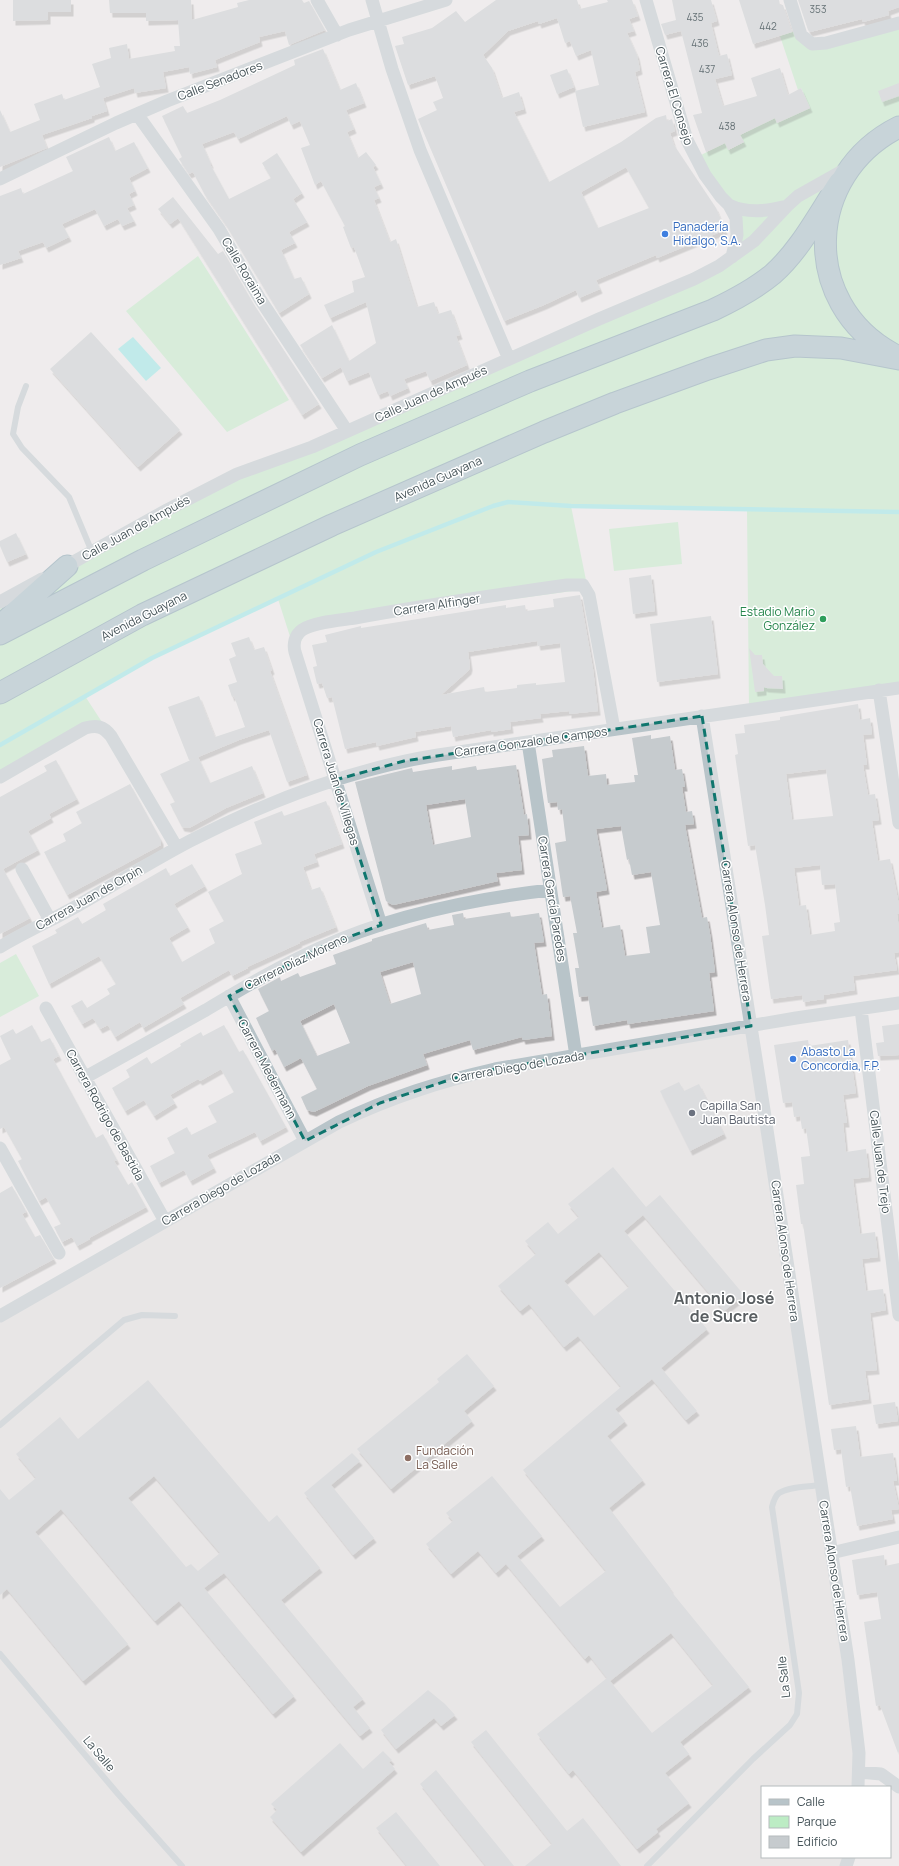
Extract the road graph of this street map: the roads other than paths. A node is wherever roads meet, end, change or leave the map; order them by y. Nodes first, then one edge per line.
1 (317, 0) edge
2 (372, 0) edge
3 (446, 0) edge
4 (646, 0) edge
5 (790, 0) edge
6 (378, 21) junction
7 (899, 23) edge
8 (337, 35) junction
9 (137, 114) junction
10 (899, 127) edge
11 (844, 175) junction
12 (0, 179) edge
13 (729, 205) junction
14 (787, 206) junction
15 (732, 257) junction
16 (899, 358) edge
17 (510, 359) junction
18 (26, 386) dead end
19 (348, 431) junction
20 (92, 552) junction
21 (67, 566) junction
22 (0, 602) edge
23 (0, 626) edge
24 (0, 634) edge
25 (295, 638) joint
26 (899, 688) edge
27 (879, 690) junction
28 (0, 693) edge
29 (702, 716) junction
30 (614, 729) junction
31 (528, 742) junction
32 (0, 777) edge
33 (336, 780) junction
34 (899, 823) edge
35 (177, 848) junction
36 (22, 869) dead end
37 (550, 890) junction
38 (50, 920) junction
39 (381, 925) junction
40 (0, 947) edge
41 (229, 996) junction
42 (899, 1004) edge
43 (46, 1008) dead end
44 (861, 1009) junction
45 (751, 1026) junction
46 (576, 1056) junction
47 (84, 1078) junction
48 (305, 1141) junction
49 (0, 1148) edge
50 (165, 1221) junction
51 (895, 1251) edge
52 (59, 1253) dead end
53 (899, 1315) edge
54 (0, 1316) edge
55 (174, 1316) dead end
56 (0, 1425) edge
57 (820, 1485) junction
58 (899, 1537) edge
59 (831, 1553) junction
60 (0, 1654) edge
61 (859, 1772) junction
62 (858, 1786) edge
63 (899, 1787) edge
64 (182, 1866) edge
65 (647, 1866) edge

1 - 8 street
2 - 6 street
3 - 6 street, Calle Senadores
4 - 13 street, Carrera El Consejo
5 - 7 street
6 - 8 street, Calle Senadores
6 - 17 street
8 - 9 street, Calle Senadores
9 - 12 street, Calle Senadores
9 - 19 street, Calle Roraima
10 - 11 highway
11 - 14 street, Calle Juan de Ampués
11 - 16 highway
11 - 24 highway
13 - 14 street
13 - 15 street, Carrera El Consejo
14 - 15 street, Calle Juan de Ampués
15 - 17 street, Calle Juan de Ampués
16 - 28 highway, Avenida Guayana
17 - 19 street, Calle Juan de Ampués
18 - 20 lane
19 - 20 street, Calle Juan de Ampués
20 - 21 street, Calle Juan de Ampués
21 - 22 street, Calle Juan de Ampués
21 - 23 highway
25 - 30 street, Carrera Alfinger
25 - 33 street, Carrera Juan de Villegas
26 - 27 street, Carrera Gonzalo de Campos
27 - 29 street, Carrera Gonzalo de Campos
27 - 34 street
29 - 30 street, Carrera Gonzalo de Campos
29 - 45 street, Carrera Alonso de Herrera
30 - 31 street, Carrera Gonzalo de Campos
31 - 33 street, Carrera Gonzalo de Campos
31 - 37 street, Carrera García Paredes
32 - 35 street
33 - 35 street, Carrera Gonzalo de Campos
33 - 39 street, Carrera Juan de Villegas
35 - 38 street, Carrera Juan de Orpin
36 - 38 street
37 - 39 street, Carrera Díaz Moreno
37 - 46 street, Carrera García Paredes
38 - 40 street, Carrera Juan de Orpin
39 - 41 street, Carrera Díaz Moreno
41 - 47 street, Carrera Díaz Moreno
41 - 48 street, Carrera Medermann
42 - 44 street, Carrera Diego de Lozada
43 - 47 street, Carrera Rodrigo de Bastida
44 - 45 street, Carrera Diego de Lozada
44 - 51 street, Calle Juan de Trejo
45 - 46 street, Carrera Diego de Lozada
45 - 57 street, Carrera Alonso de Herrera
46 - 48 street, Carrera Diego de Lozada
47 - 50 street, Carrera Rodrigo de Bastida
48 - 50 street, Carrera Diego de Lozada
49 - 52 street
50 - 54 street, Carrera Diego de Lozada
51 - 53 street, Calle Juan de Trejo
55 - 56 lane
57 - 59 street, Carrera Alonso de Herrera
57 - 65 lane, La Salle
58 - 59 street
59 - 61 street, Carrera Alonso de Herrera
60 - 64 lane, La Salle
61 - 62 street, Carrera Alonso de Herrera
61 - 63 street

